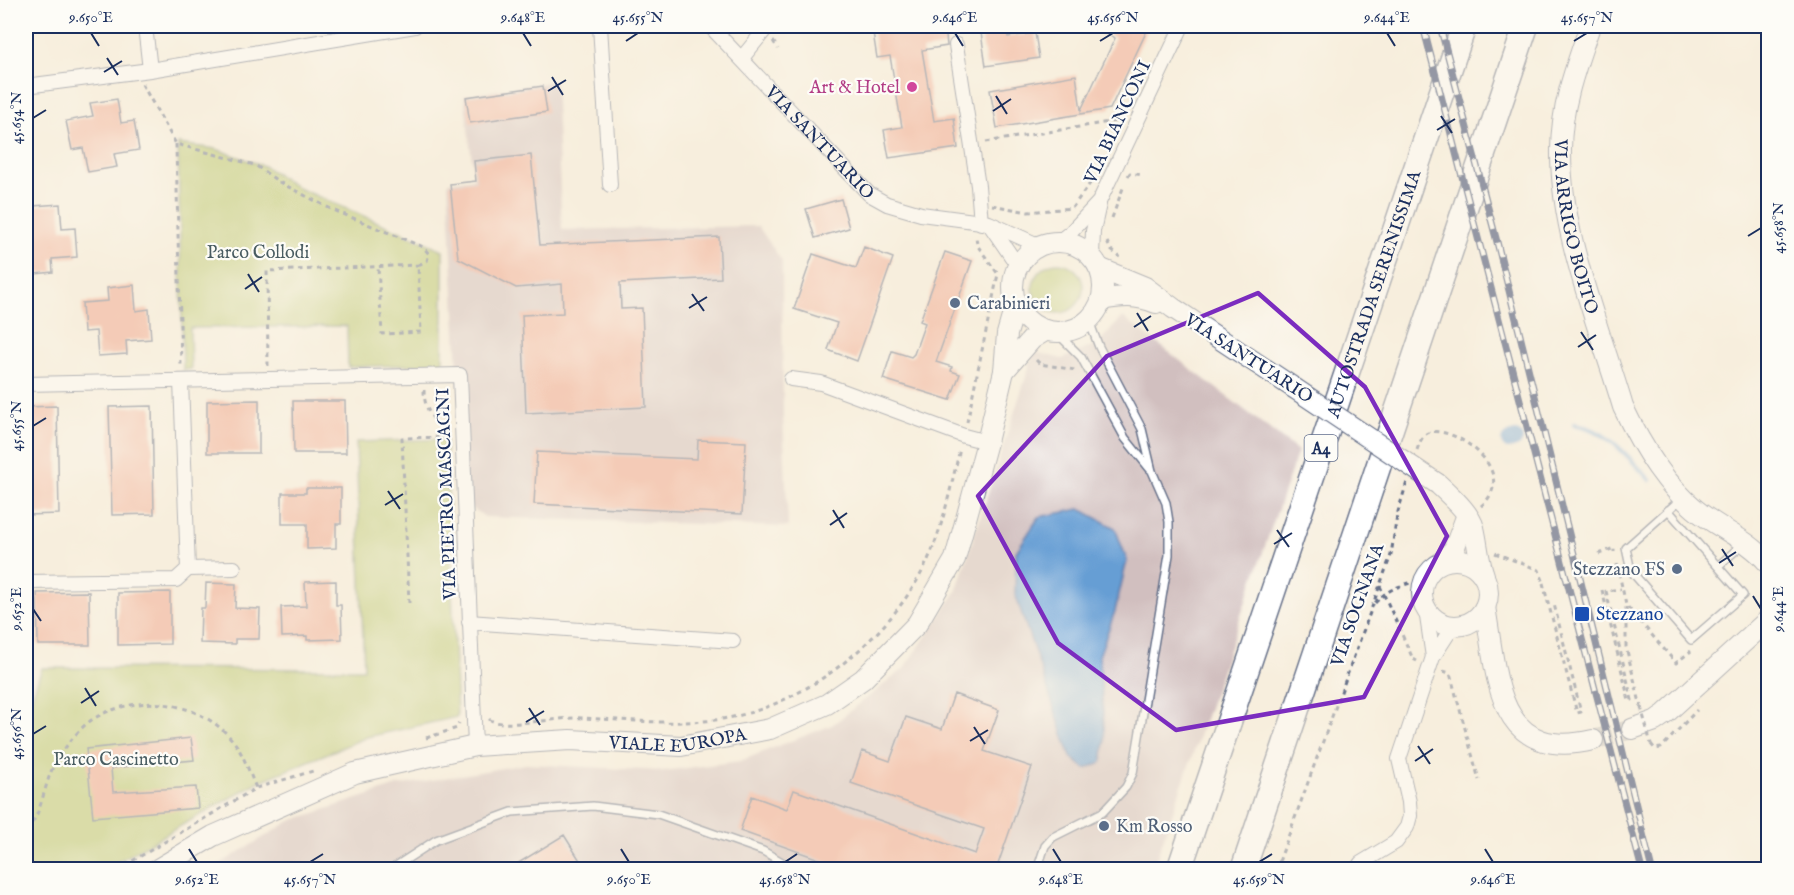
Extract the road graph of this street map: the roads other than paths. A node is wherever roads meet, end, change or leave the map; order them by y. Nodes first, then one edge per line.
1 (145, 26) edge
2 (415, 26) edge
3 (600, 26) edge
4 (710, 26) edge
5 (768, 26) edge
6 (1182, 26) edge
7 (1464, 26) edge
8 (1526, 26) edge
9 (1590, 26) edge
10 (956, 45) dead end
11 (742, 58) junction
12 (150, 70) junction
13 (26, 86) edge
14 (610, 185) dead end
15 (1099, 202) junction
16 (985, 223) junction
17 (1049, 244) junction
18 (1095, 262) junction
19 (1018, 266) junction
20 (1102, 300) junction
21 (1016, 303) junction
22 (1173, 308) junction
23 (1089, 321) junction
24 (1050, 331) junction
25 (1004, 371) junction
26 (791, 379) dead end
27 (181, 381) junction
28 (26, 384) edge
29 (987, 442) junction
30 (1152, 471) junction
31 (1683, 497) junction
32 (1668, 510) junction
33 (1472, 513) junction
34 (1757, 546) edge
35 (1768, 563) edge
36 (1718, 566) junction
37 (234, 568) dead end
38 (1435, 568) junction
39 (188, 569) junction
40 (1485, 577) junction
41 (26, 582) edge
42 (1485, 607) junction
43 (1426, 610) junction
44 (1768, 620) edge
45 (469, 622) junction
46 (1458, 626) junction
47 (733, 642) dead end
48 (1433, 657) junction
49 (1493, 660) junction
50 (1632, 729) tunnel mouth
51 (1593, 740) tunnel mouth
52 (475, 746) junction
53 (156, 870) edge
54 (390, 870) edge
55 (796, 870) edge
56 (1037, 870) edge
57 (1179, 870) edge
58 (1243, 870) edge
59 (1356, 870) edge

1 - 12 street
2 - 12 street
3 - 14 street
4 - 11 street, VIA SANTUARIO
5 - 11 street
6 - 15 street, VIA BIANCONI
7 - 57 highway, AUTOSTRADA SERENISSIMA / A4
8 - 58 highway
9 - 31 street, VIA ARRIGO BOITO
10 - 16 street
11 - 16 street, VIA SANTUARIO
12 - 13 street
15 - 17 street, VIA BIANCONI
15 - 18 street, VIA BIANCONI
16 - 17 street, VIA SANTUARIO
16 - 19 street
17 - 18 street, VIA SANTUARIO
17 - 19 street
18 - 20 street
18 - 22 street, VIA SANTUARIO
19 - 21 street
20 - 22 street, VIA SANTUARIO
20 - 23 street
21 - 24 street
21 - 25 street, VIALE EUROPA
22 - 33 street, VIA SANTUARIO, bridge
23 - 24 street
23 - 30 lane
24 - 25 street, VIALE EUROPA
24 - 30 lane
25 - 29 street, VIALE EUROPA
26 - 29 street
27 - 28 street, VIA PIETRO MASCAGNI
27 - 39 street
27 - 45 street, VIA PIETRO MASCAGNI
29 - 52 street, VIALE EUROPA
30 - 56 lane
31 - 32 lane
31 - 34 street, VIA ARRIGO BOITO
32 - 36 lane
32 - 36 lane
33 - 38 street
33 - 40 street, VIA SANTUARIO
34 - 35 street, VIA ARRIGO BOITO
34 - 36 lane
37 - 39 street
38 - 40 street
38 - 43 street
39 - 41 street
40 - 42 street, VIA SANTUARIO
42 - 46 street
42 - 49 street, VIA SANTUARIO
43 - 46 street, VIA SANTUARIO
43 - 48 street
44 - 50 street
45 - 47 street
45 - 52 street, VIA PIETRO MASCAGNI
46 - 48 street
46 - 49 street, VIA SANTUARIO
48 - 59 street
49 - 51 street, VIA SANTUARIO
52 - 53 street, VIALE EUROPA
54 - 55 lane

